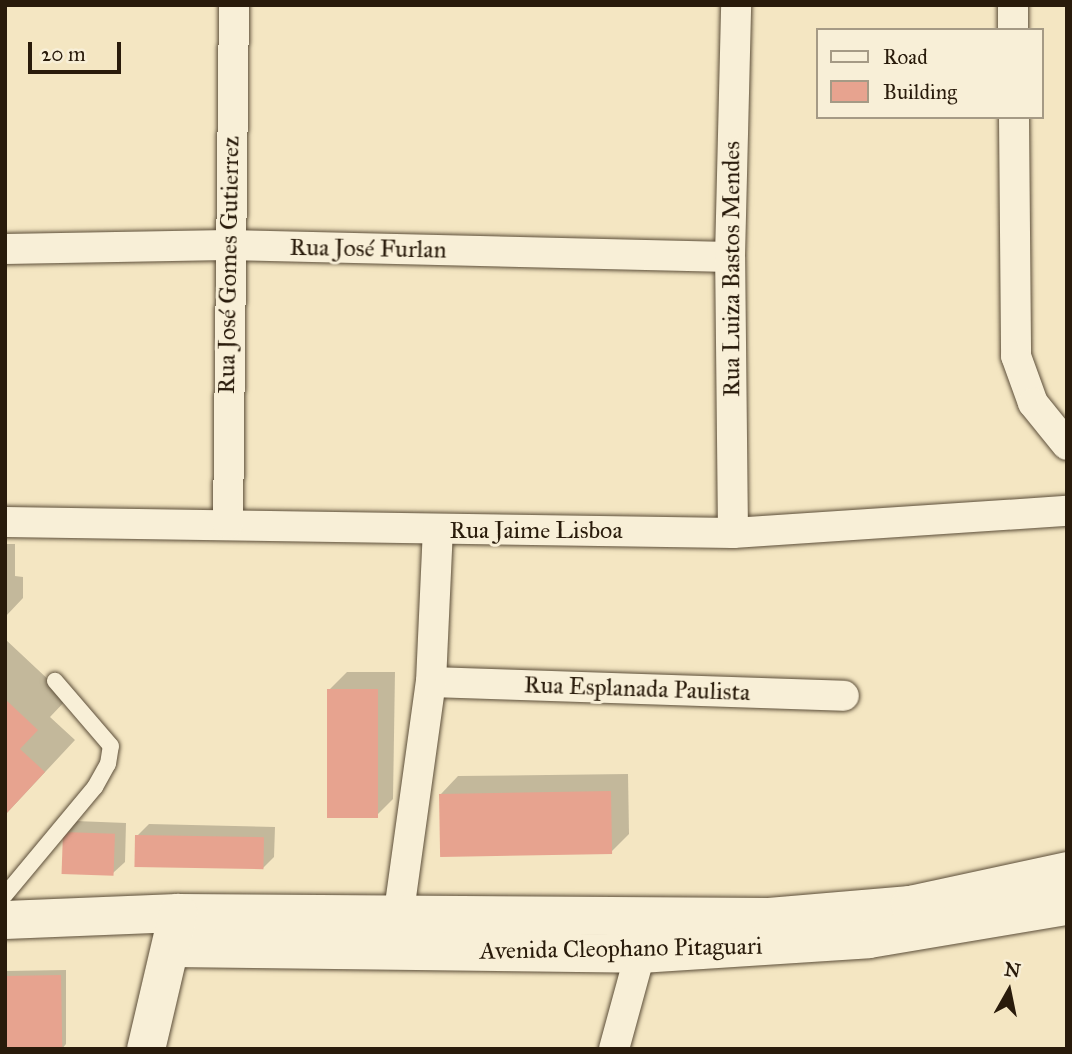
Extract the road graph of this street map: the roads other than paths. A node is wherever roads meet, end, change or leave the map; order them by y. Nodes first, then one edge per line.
1 (234, 5) edge
2 (736, 5) edge
3 (1013, 5) edge
4 (1013, 28) edge
5 (1014, 119) edge
6 (228, 246) junction
7 (5, 249) edge
8 (730, 257) junction
9 (1067, 444) edge
10 (1067, 511) edge
11 (5, 522) edge
12 (228, 524) junction
13 (438, 530) junction
14 (733, 533) junction
15 (55, 681) dead end
16 (431, 682) junction
17 (844, 696) dead end
18 (1067, 871) edge
19 (5, 895) edge
20 (1067, 906) edge
21 (398, 914) junction
22 (640, 914) junction
23 (5, 920) edge
24 (176, 930) junction
25 (394, 951) junction
26 (640, 954) junction
27 (146, 1049) edge
28 (614, 1049) edge

1 - 6 street, Rua José Gomes Gutierrez
2 - 8 street, Rua Luiza Bastos Mendes
3 - 4 street
5 - 9 street
6 - 7 street, Rua José Furlan
6 - 8 street, Rua José Furlan
6 - 12 street, Rua José Gomes Gutierrez
8 - 14 street, Rua Luiza Bastos Mendes
10 - 14 street, Rua Jaime Lisboa
11 - 12 street, Rua Jaime Lisboa
12 - 13 street, Rua Jaime Lisboa
13 - 14 street, Rua Jaime Lisboa
13 - 16 street
15 - 19 lane
16 - 17 street, Rua Esplanada Paulista
16 - 21 street
18 - 22 street
20 - 26 street, Avenida Cleophano Pitaguari
21 - 22 street
21 - 24 street
21 - 25 street
22 - 26 street
23 - 24 street
24 - 25 street, Avenida Cleophano Pitaguari
24 - 27 street
25 - 26 street, Avenida Cleophano Pitaguari
26 - 28 street

